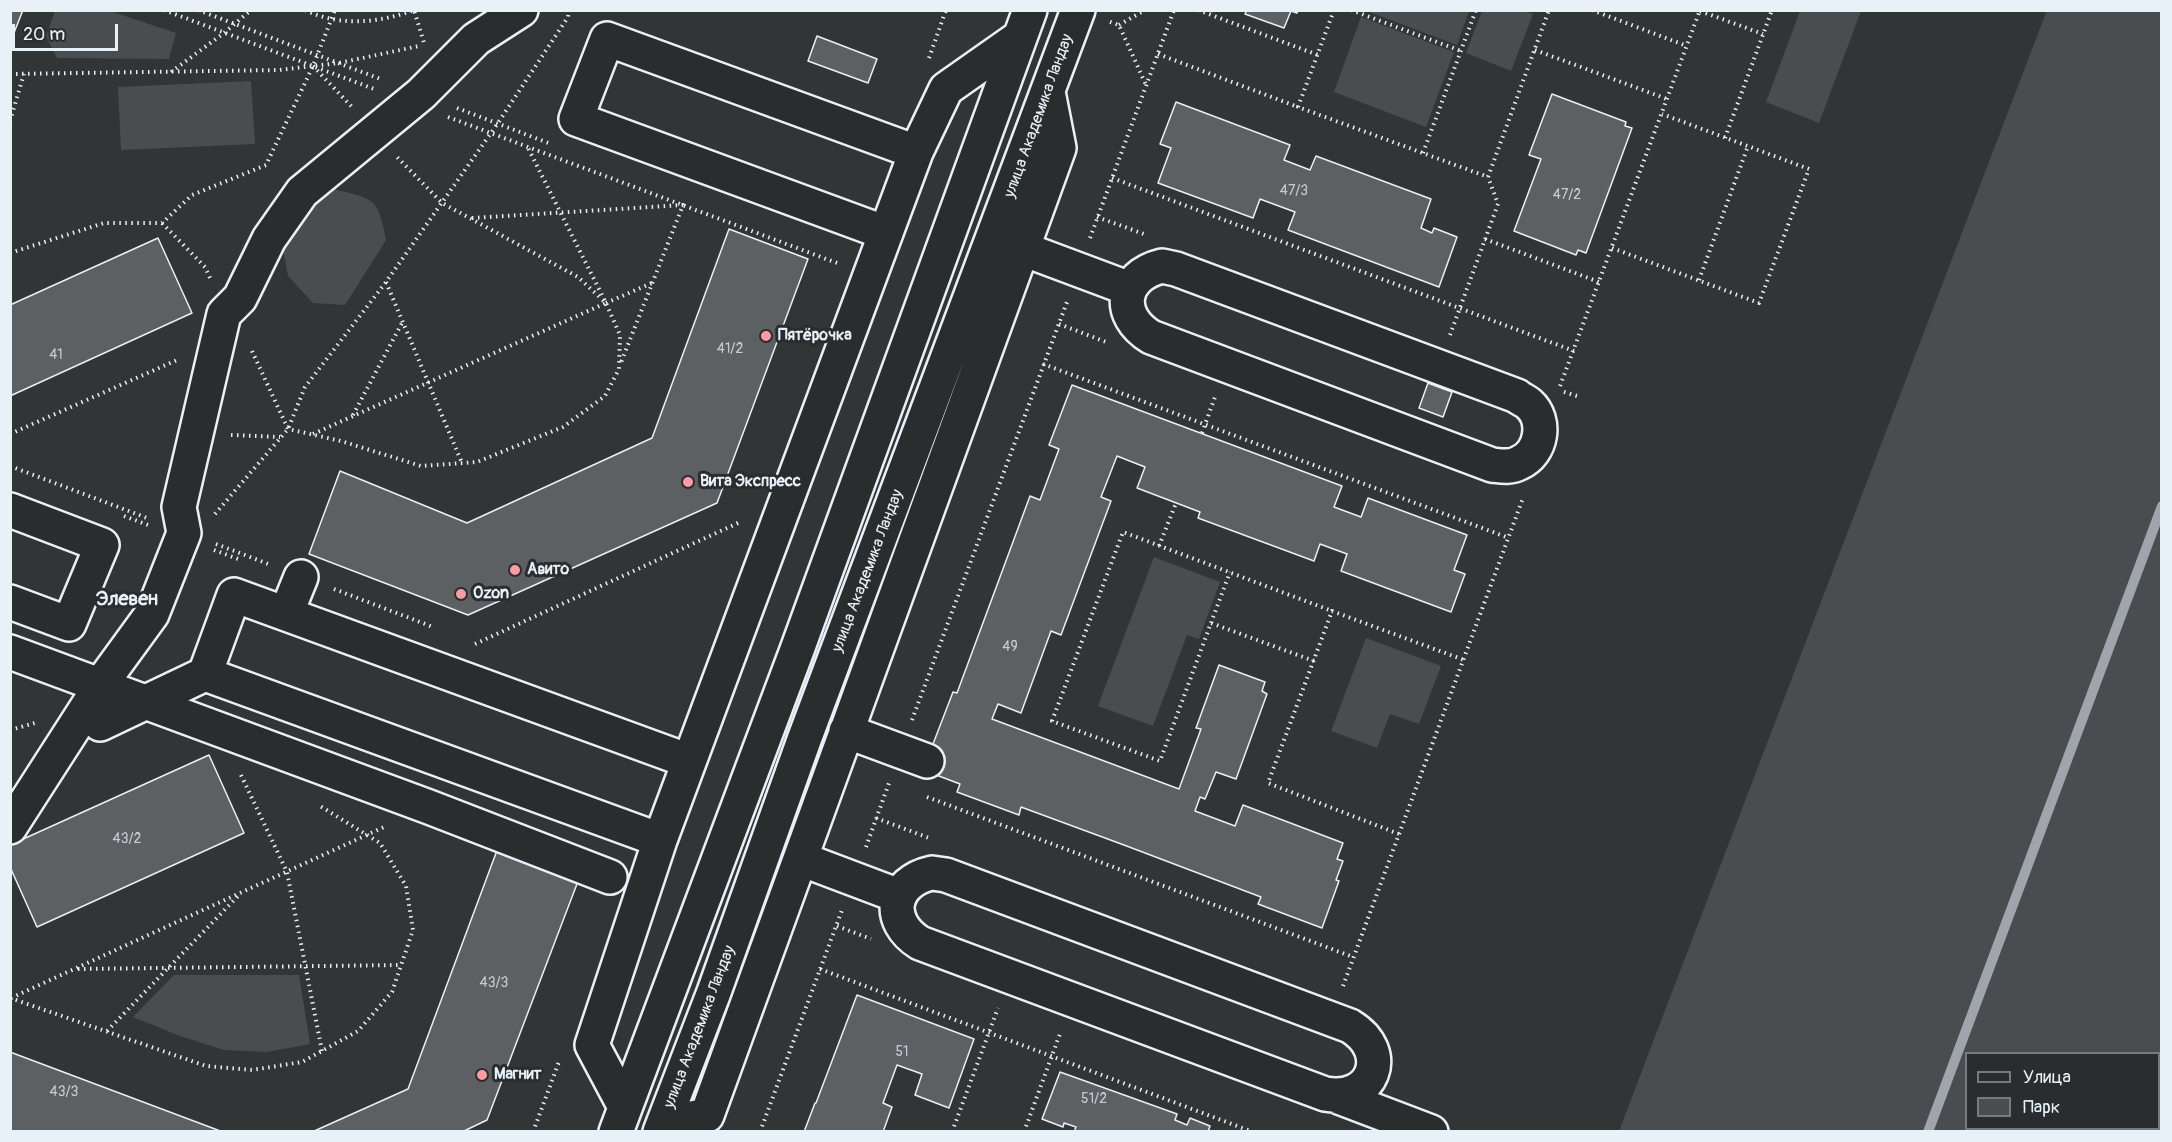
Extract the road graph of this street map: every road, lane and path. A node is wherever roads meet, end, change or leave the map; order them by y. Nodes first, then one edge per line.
1 (164, 10) edge
2 (198, 10) edge
3 (250, 10) edge
4 (305, 10) edge
5 (335, 10) edge
6 (521, 10) edge
7 (569, 10) edge
8 (1078, 10) edge
9 (1145, 10) edge
10 (1174, 10) edge
11 (1198, 10) edge
12 (1334, 10) edge
13 (1351, 10) edge
14 (1476, 10) edge
15 (1549, 10) edge
16 (1592, 10) edge
17 (1772, 10) edge
18 (1700, 11) edge
19 (332, 19) junction
20 (1109, 22) dead end
21 (235, 24) junction
22 (1025, 24) edge
23 (1119, 26) junction
24 (224, 33) junction
25 (1764, 34) junction
26 (1687, 46) junction
27 (1535, 50) junction
28 (1461, 51) junction
29 (1158, 54) junction
30 (1317, 55) junction
31 (339, 63) junction
32 (313, 66) junction
33 (171, 72) junction
34 (10, 74) edge
35 (24, 74) junction
36 (1146, 86) junction
37 (1048, 92) junction
38 (415, 98) junction
39 (1667, 99) junction
40 (1298, 107) junction
41 (1662, 114) junction
42 (10, 121) edge
43 (375, 131) junction
44 (491, 133) junction
45 (1725, 138) junction
46 (527, 146) junction
47 (1749, 146) junction
48 (916, 152) junction
49 (1423, 153) junction
50 (1488, 177) junction
51 (1112, 178) junction
52 (442, 203) junction
53 (682, 205) junction
54 (560, 213) junction
55 (471, 218) junction
56 (162, 223) junction
57 (886, 233) junction
58 (1485, 239) junction
59 (1612, 248) junction
60 (1023, 249) junction
61 (10, 253) edge
62 (837, 263) dead end
63 (1078, 270) junction
64 (1699, 280) junction
65 (386, 282) junction
66 (1599, 282) junction
67 (652, 283) junction
68 (1130, 289) junction
69 (606, 303) junction
70 (1460, 308) junction
71 (224, 321) junction
72 (403, 321) junction
73 (1059, 324) junction
74 (1449, 337) dead end
75 (1112, 344) dead end
76 (1574, 351) junction
77 (1043, 364) junction
78 (619, 369) junction
79 (428, 383) junction
80 (1559, 390) dead end
81 (1216, 395) dead end
82 (353, 416) junction
83 (1205, 425) junction
84 (288, 429) junction
85 (1202, 433) dead end
86 (10, 434) edge
87 (196, 434) junction
88 (312, 434) junction
89 (281, 437) junction
90 (462, 464) junction
91 (10, 466) edge
92 (1513, 494) dead end
93 (1176, 503) dead end
94 (10, 510) edge
95 (740, 522) dead end
96 (184, 532) junction
97 (1509, 538) junction
98 (1160, 546) junction
99 (1230, 572) junction
100 (301, 577) junction
101 (10, 602) edge
102 (1332, 610) junction
103 (286, 614) junction
104 (1211, 622) junction
105 (443, 631) dead end
106 (464, 640) dead end
107 (475, 644) junction
108 (486, 648) dead end
109 (10, 652) edge
110 (1464, 660) junction
111 (1314, 661) junction
112 (205, 674) junction
113 (102, 686) junction
114 (146, 703) junction
115 (100, 724) dead end
116 (846, 731) junction
117 (914, 756) junction
118 (689, 761) junction
119 (240, 771) dead end
120 (922, 795) dead end
121 (318, 805) dead end
122 (429, 807) junction
123 (876, 818) junction
124 (10, 827) edge
125 (1399, 834) junction
126 (367, 835) junction
127 (932, 839) dead end
128 (660, 840) junction
129 (801, 859) junction
130 (287, 872) junction
131 (610, 877) dead end
132 (854, 879) junction
133 (243, 892) junction
134 (899, 896) junction
135 (1353, 957) junction
136 (401, 965) junction
137 (305, 966) junction
138 (168, 968) junction
139 (75, 969) junction
140 (820, 969) junction
141 (1340, 992) dead end
142 (11, 998) edge
143 (1001, 1000) dead end
144 (1064, 1024) dead end
145 (107, 1031) junction
146 (989, 1033) junction
147 (322, 1051) junction
148 (1052, 1056) junction
149 (1339, 1097) junction
150 (621, 1119) edge
151 (661, 1128) edge
152 (760, 1131) edge
153 (952, 1131) edge
154 (1024, 1131) edge
155 (1253, 1131) edge
156 (1431, 1131) edge

1 - 24 path
2 - 21 path
3 - 21 path
4 - 19 path
5 - 19 path
6 - 38 street
7 - 44 path
8 - 37 street, улица Академика Ландау
9 - 23 path
10 - 29 path
11 - 30 path
12 - 30 path
13 - 28 path
14 - 28 path
15 - 27 path
16 - 26 path
17 - 25 path
18 - 25 path
18 - 26 path
19 - 31 path
19 - 32 path
20 - 23 path
21 - 24 path
21 - 31 path
22 - 48 street
22 - 150 street
23 - 36 path
24 - 32 path
24 - 33 path
25 - 45 path
26 - 39 path
27 - 39 path
27 - 50 path
28 - 49 path
29 - 36 path
29 - 40 path
30 - 40 path
31 - 32 path
31 - 38 path
32 - 33 path
32 - 38 path
32 - 43 path
32 - 56 path
33 - 35 path
34 - 35 path
35 - 42 path
36 - 51 path
37 - 60 street
37 - 151 street, улица Академика Ландау
38 - 43 street
38 - 44 path
39 - 41 path
40 - 49 path
41 - 45 path
41 - 59 path
43 - 52 path
43 - 71 street
44 - 46 path
44 - 52 path
45 - 47 path
46 - 53 path
46 - 54 path
47 - 64 path
47 - 64 path
48 - 57 street
48 - 57 street
49 - 50 path
50 - 58 path
51 - 63 path
51 - 70 path
52 - 55 path
52 - 65 path
53 - 54 path
53 - 62 path
53 - 67 path
54 - 55 path
54 - 69 path
55 - 69 path
56 - 61 path
56 - 71 path
57 - 118 street
58 - 66 path
58 - 70 path
59 - 64 path
59 - 66 path
60 - 63 street
60 - 116 street
63 - 68 street
63 - 73 path
65 - 72 path
65 - 84 path
66 - 76 path
67 - 69 path
67 - 78 path
68 - 68 street
69 - 78 path
69 - 79 path
70 - 74 path
70 - 76 path
71 - 84 path
71 - 86 path
71 - 87 street
72 - 79 path
72 - 82 path
73 - 75 path
73 - 77 path
76 - 80 path
77 - 83 path
77 - 117 path
78 - 90 path
79 - 82 path
79 - 90 path
81 - 83 path
82 - 88 path
83 - 85 path
83 - 97 path
84 - 88 path
84 - 89 path
87 - 89 path
87 - 96 street
88 - 90 path
89 - 96 path
91 - 96 path
92 - 97 path
93 - 98 path
94 - 101 street
95 - 107 path
96 - 100 path
96 - 113 street
97 - 110 path
98 - 99 path
98 - 104 path
99 - 102 path
99 - 104 path
100 - 103 street
100 - 105 path
102 - 110 path
102 - 111 path
103 - 112 street
103 - 118 street
104 - 111 path
106 - 107 path
107 - 108 path
109 - 113 street
110 - 125 path
111 - 125 path
112 - 114 street
112 - 128 street
113 - 114 street
113 - 124 street
114 - 115 street
114 - 122 street
116 - 117 street
116 - 129 street
117 - 123 path
118 - 128 street
119 - 130 path
120 - 135 path
121 - 126 path
122 - 126 path
122 - 131 street
123 - 127 path
123 - 132 path
125 - 135 path
126 - 130 path
126 - 136 path
128 - 150 street
129 - 132 street
129 - 151 street
130 - 133 path
130 - 137 path
132 - 134 street
132 - 140 path
133 - 138 path
133 - 139 path
134 - 149 street
134 - 149 street
135 - 141 path
136 - 137 path
136 - 147 path
137 - 138 path
137 - 147 path
138 - 139 path
138 - 145 path
139 - 142 path
140 - 146 path
140 - 152 path
142 - 145 path
143 - 146 path
144 - 148 path
145 - 147 path
146 - 148 path
146 - 153 path
148 - 154 path
148 - 155 path
149 - 156 street

